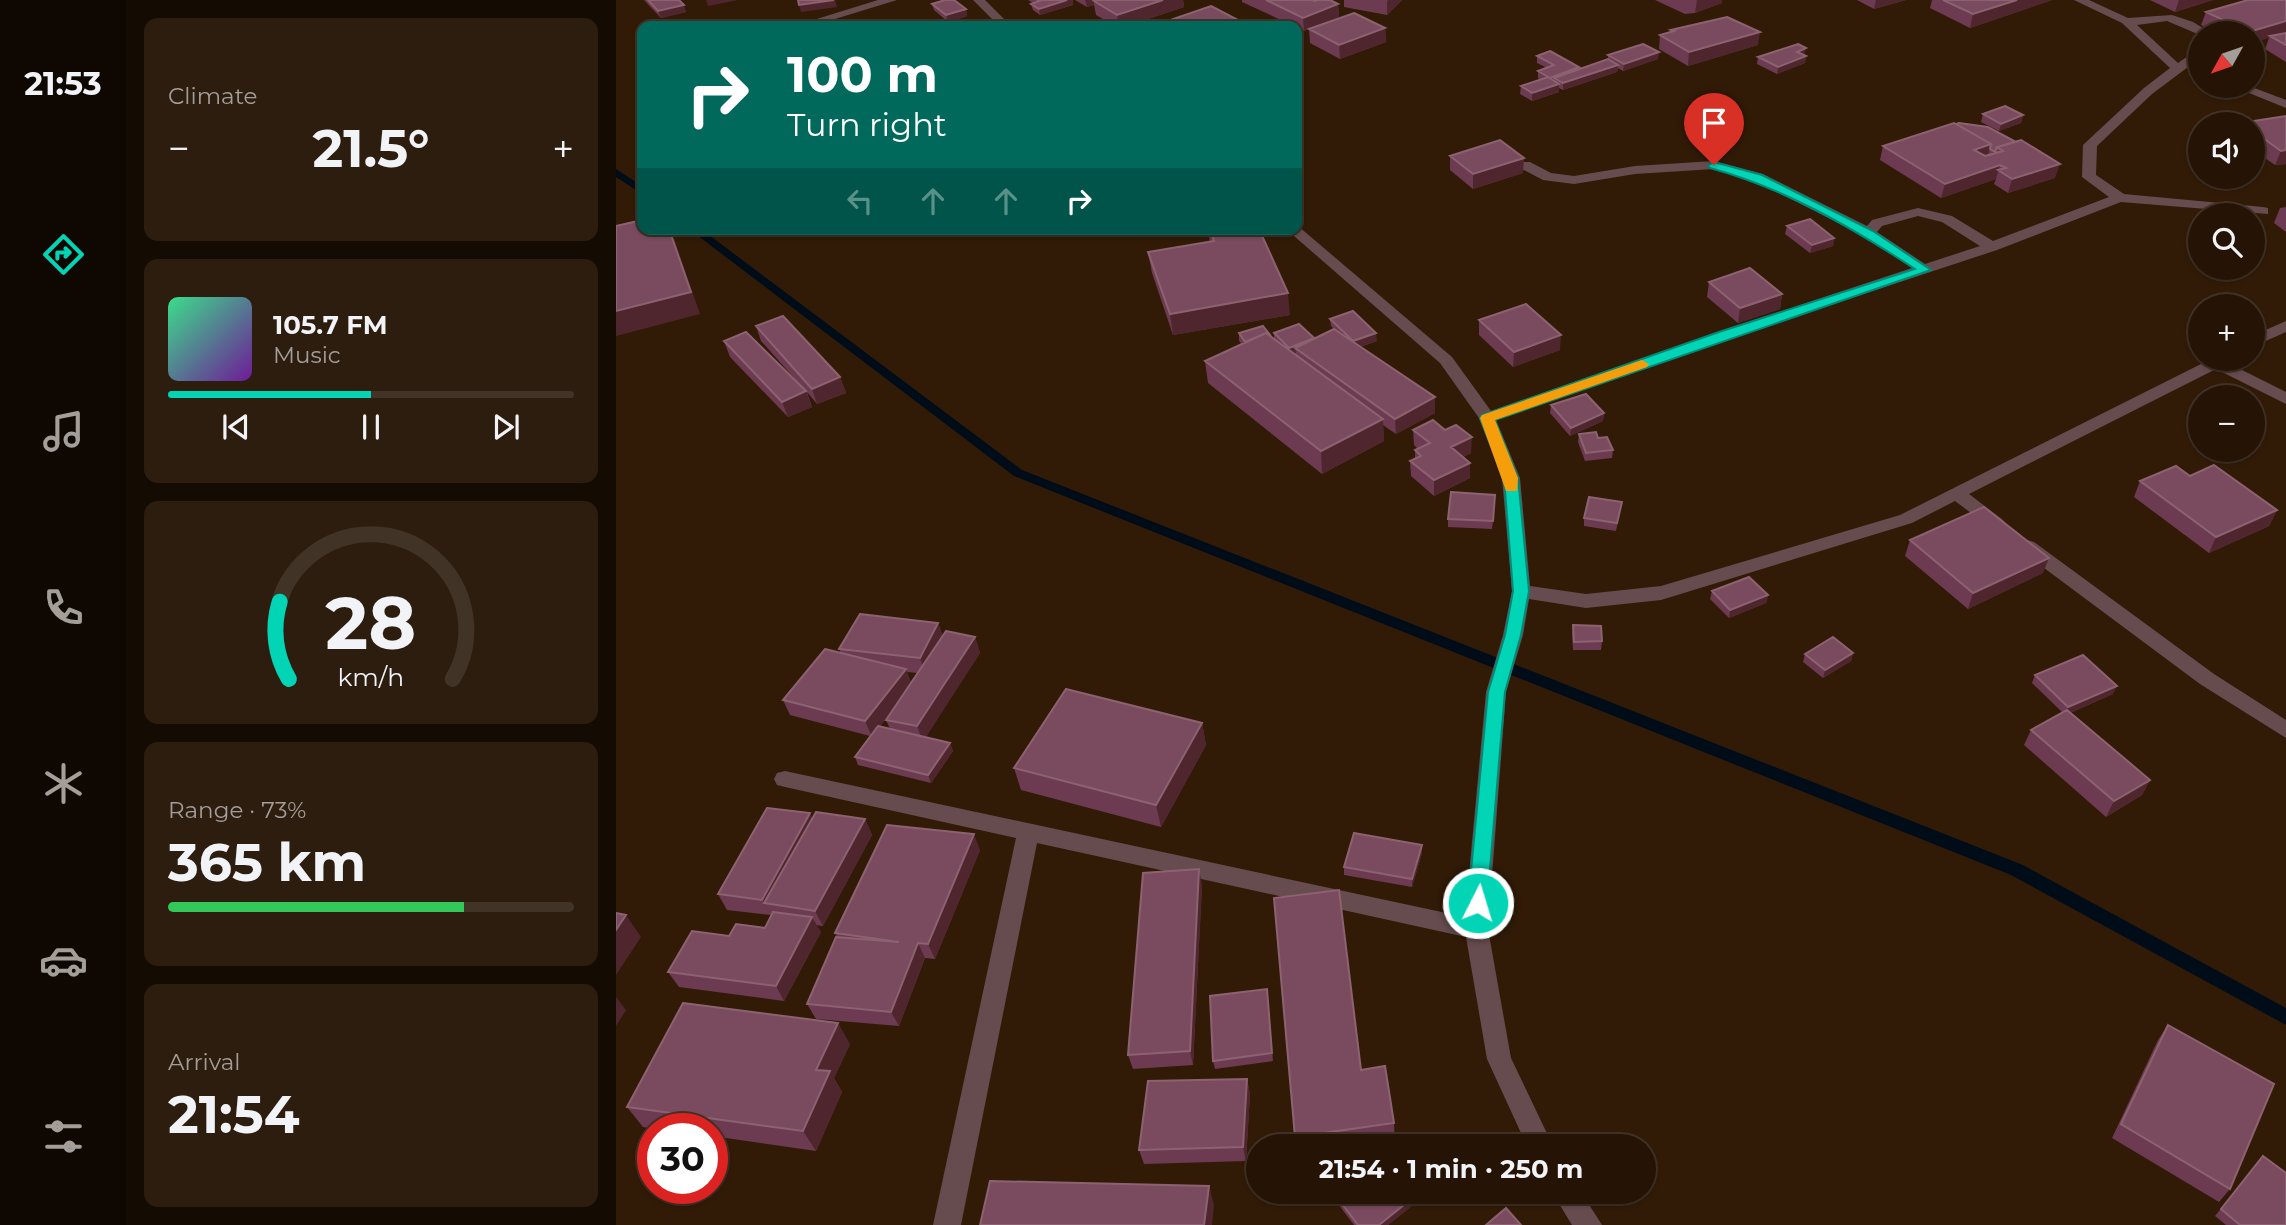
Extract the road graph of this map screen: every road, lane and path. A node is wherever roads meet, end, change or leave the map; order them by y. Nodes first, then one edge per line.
1 (891, 0) edge
2 (979, 0) edge
3 (2080, 0) edge
4 (818, 21) edge
5 (1000, 21) edge
6 (2126, 21) junction
7 (2188, 25) edge
8 (2188, 59) edge
9 (2188, 63) edge
10 (2265, 96) edge
11 (2286, 104) edge
12 (1525, 165) edge
13 (2120, 198) junction
14 (2188, 204) edge
15 (1869, 233) junction
16 (1300, 235) edge
17 (1992, 247) junction
18 (1924, 270) junction
19 (2286, 326) edge
20 (2265, 336) edge
21 (2199, 371) edge
22 (2237, 371) edge
23 (2286, 399) edge
24 (1487, 418) junction
25 (1956, 494) junction
26 (1521, 591) junction
27 (2286, 730) edge
28 (785, 779) dead end
29 (1028, 831) junction
30 (1476, 929) junction
31 (1534, 1134) edge
32 (1574, 1204) edge
33 (947, 1225) edge
34 (1588, 1225) edge

1 - 4 street
2 - 5 street
3 - 6 street
6 - 7 street
6 - 8 street
9 - 13 street
10 - 11 street
12 - 15 street
13 - 14 street
13 - 17 street
15 - 17 street
15 - 18 street
16 - 24 street
17 - 18 street
18 - 24 street
19 - 20 street
21 - 25 street
22 - 23 street
24 - 26 street
25 - 26 street
25 - 27 street
26 - 30 street
28 - 29 street
29 - 30 street
29 - 33 street
30 - 31 street
32 - 34 street

